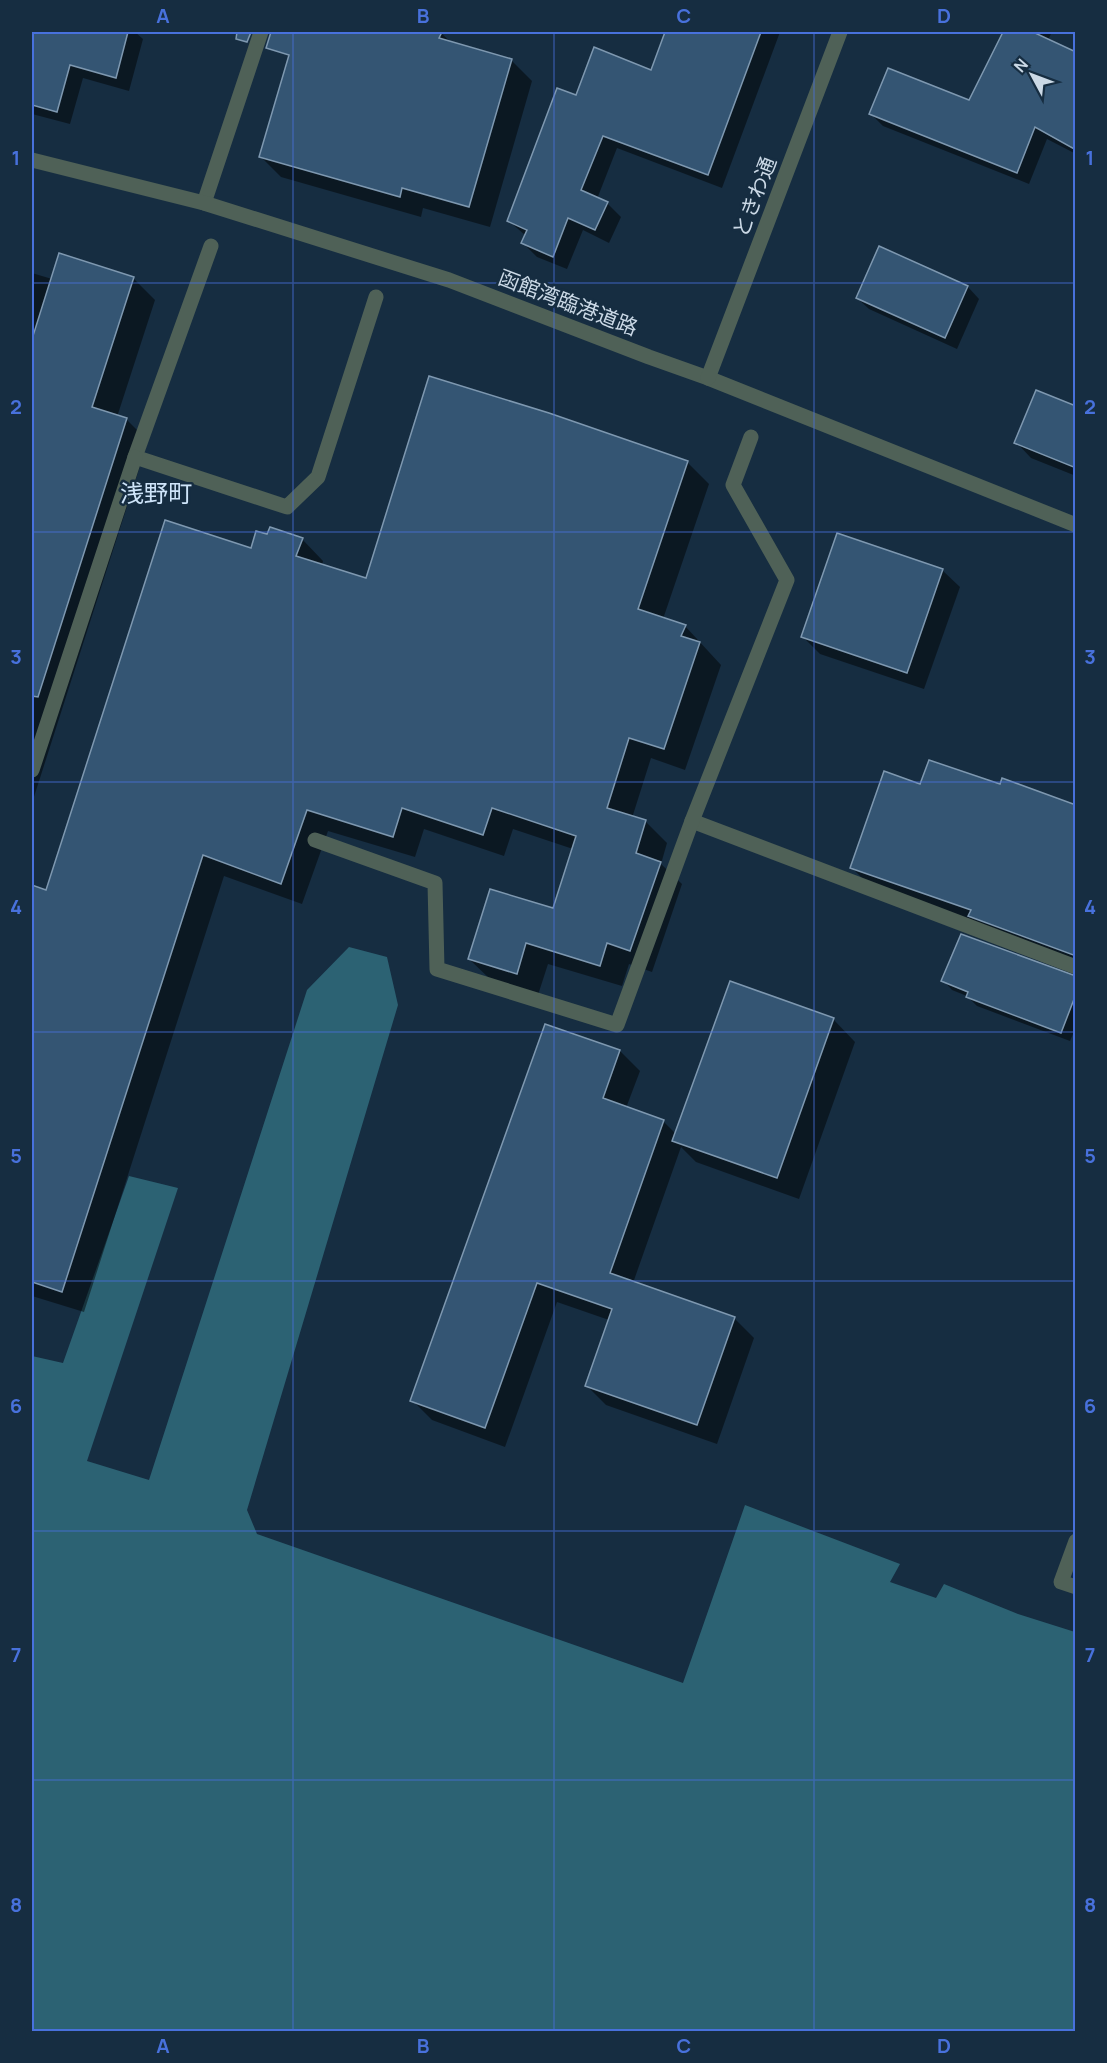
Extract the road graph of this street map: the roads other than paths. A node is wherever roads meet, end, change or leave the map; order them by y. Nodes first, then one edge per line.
1 (261, 32) edge
2 (840, 32) edge
3 (32, 160) edge
4 (204, 203) junction
5 (211, 246) dead end
6 (375, 297) dead end
7 (708, 378) junction
8 (751, 436) dead end
9 (135, 457) junction
10 (1076, 525) edge
11 (32, 770) edge
12 (692, 820) junction
13 (315, 840) dead end
14 (1076, 967) edge
15 (1076, 1541) edge
16 (1076, 1587) edge

1 - 4 street
2 - 7 street, ときわ通
3 - 4 street, 函館湾臨港道路
4 - 7 street, 函館湾臨港道路
5 - 9 street
6 - 9 street
7 - 10 street, 函館湾臨港道路
8 - 12 street
9 - 11 street
12 - 13 street
12 - 14 street
15 - 16 street

